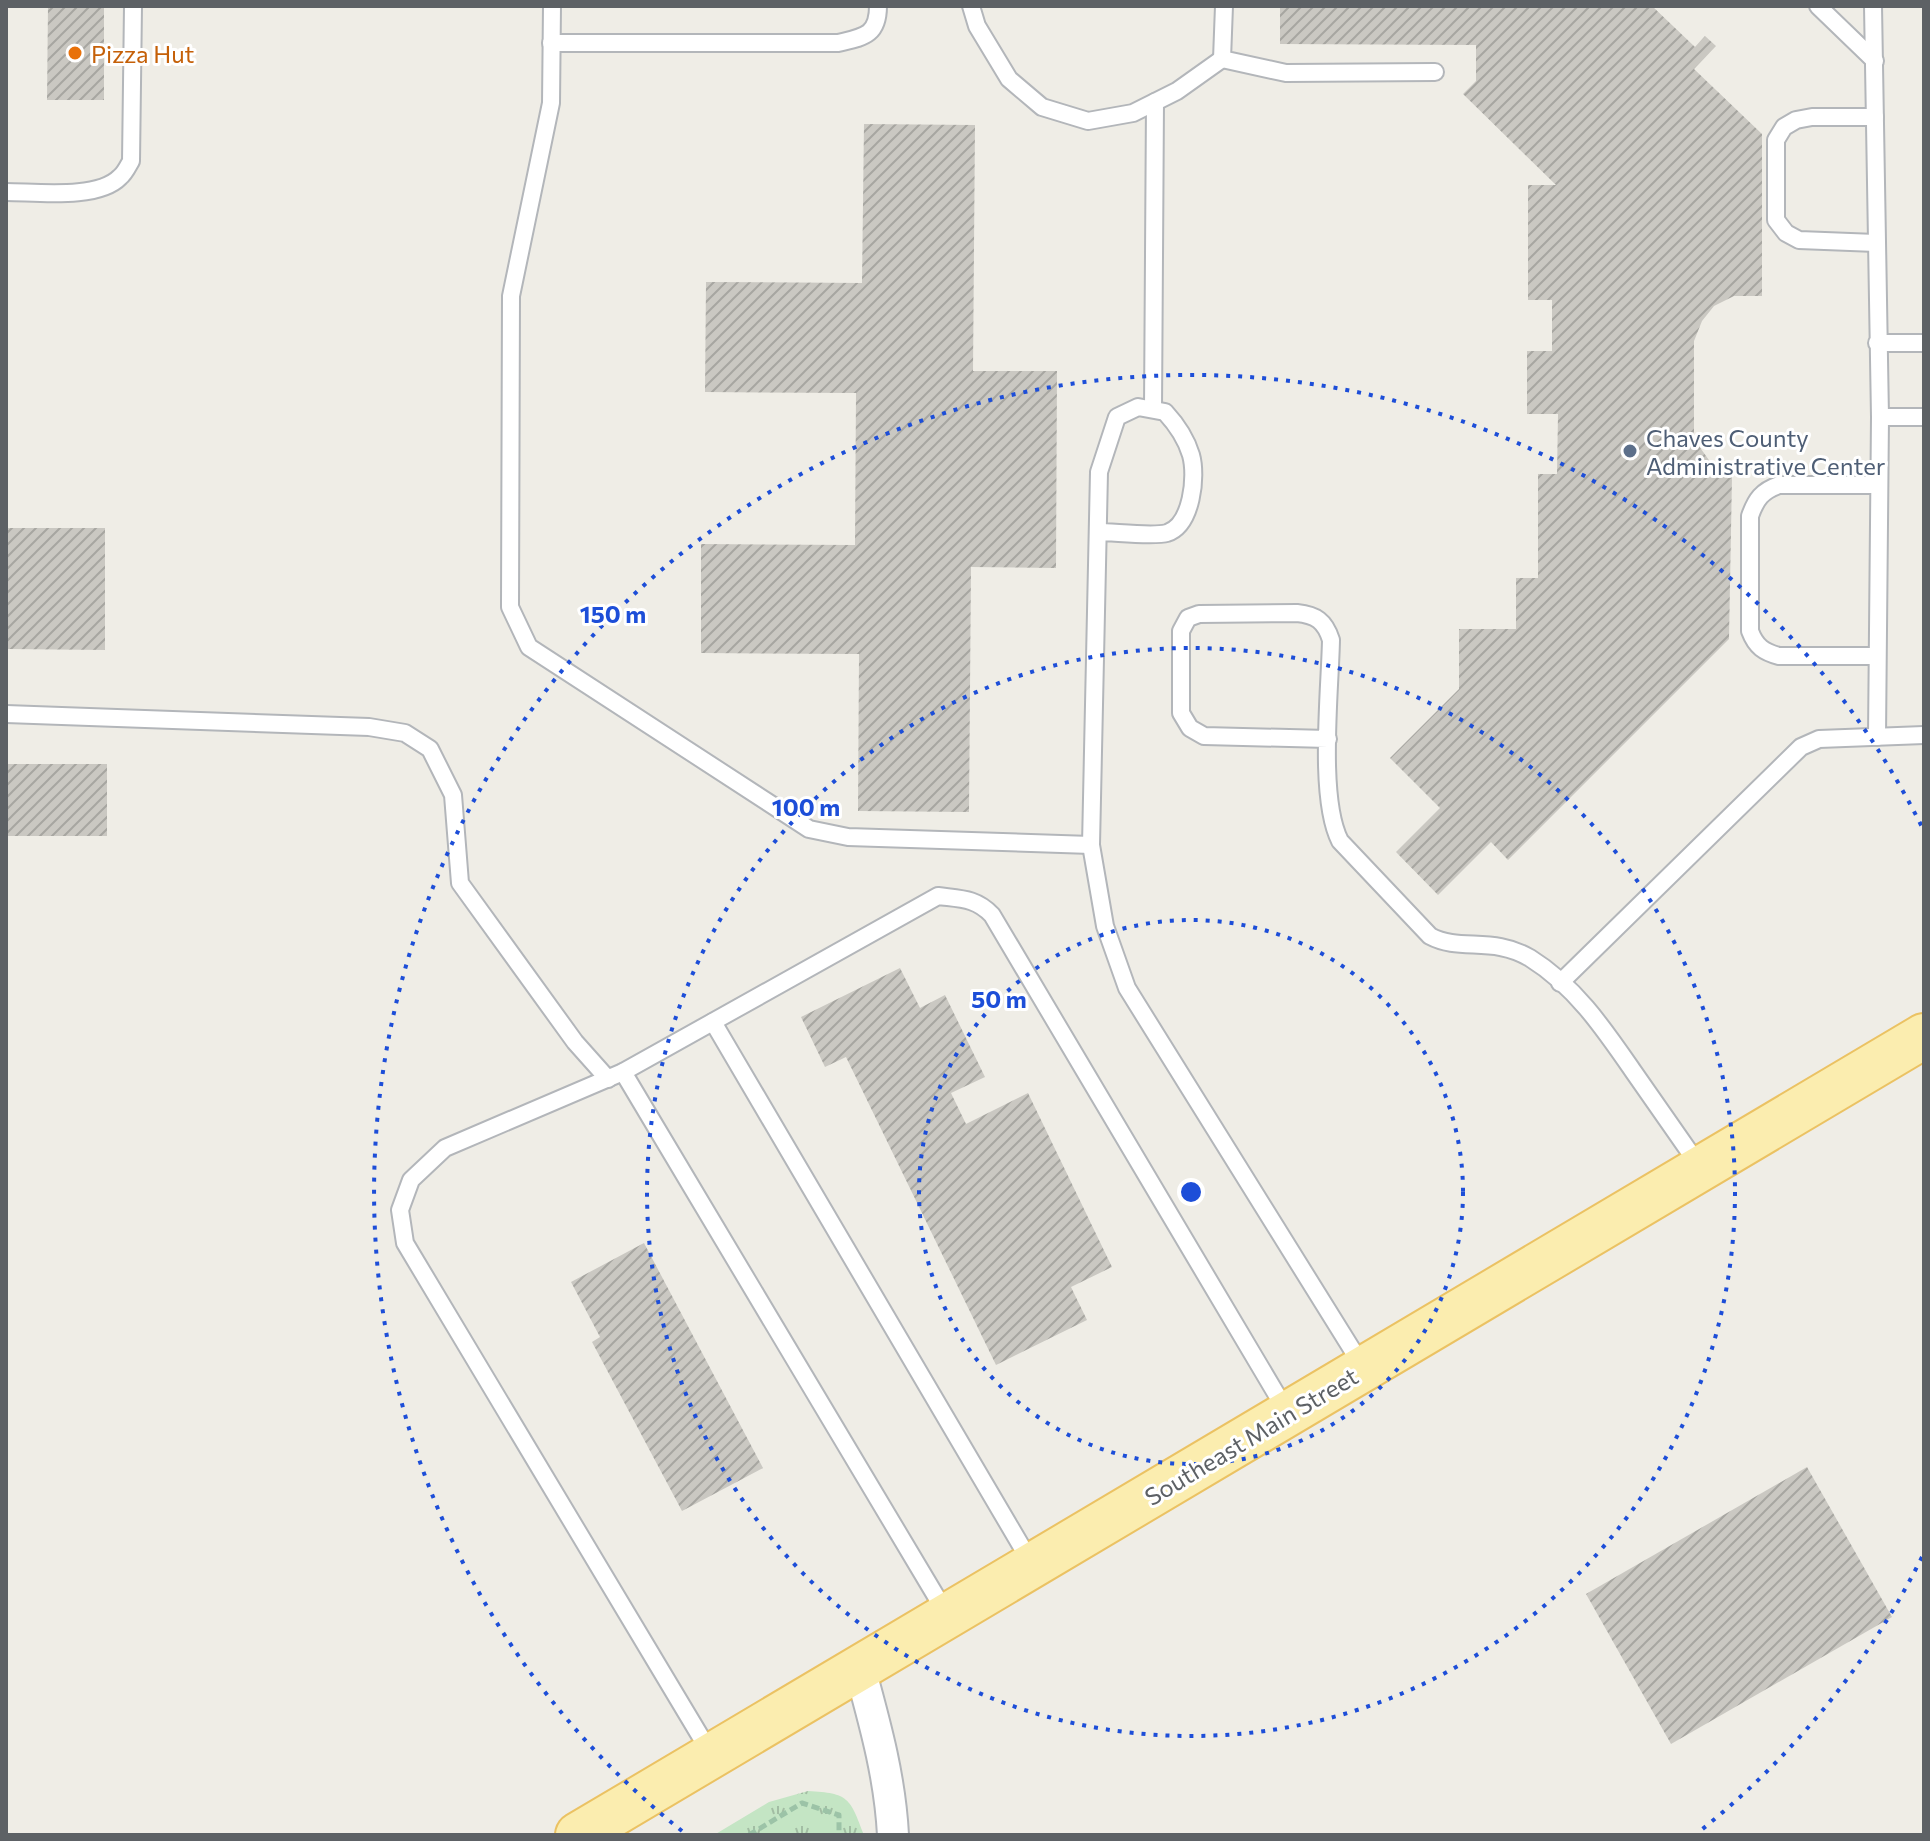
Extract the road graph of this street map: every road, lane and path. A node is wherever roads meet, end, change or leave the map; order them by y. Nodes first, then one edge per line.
1 (133, 6) edge
2 (552, 6) edge
3 (878, 6) edge
4 (971, 6) edge
5 (1224, 6) edge
6 (1818, 6) edge
7 (1873, 6) edge
8 (551, 43) junction
9 (1222, 59) junction
10 (1875, 61) junction
11 (1435, 72) dead end
12 (1155, 102) junction
13 (1875, 117) junction
14 (6, 192) edge
15 (1876, 243) junction
16 (1877, 343) junction
17 (1924, 343) edge
18 (1153, 409) junction
19 (1880, 417) junction
20 (1924, 417) edge
21 (1879, 485) junction
22 (1098, 532) junction
23 (1877, 656) junction
24 (6, 714) edge
25 (1924, 735) edge
26 (1877, 737) junction
27 (1328, 739) junction
28 (1091, 845) junction
29 (1560, 983) junction
30 (713, 1022) junction
31 (1924, 1036) edge
32 (616, 1076) junction
33 (1701, 1168) junction
34 (1364, 1369) junction
35 (1288, 1414) junction
36 (1033, 1566) junction
37 (948, 1616) junction
38 (860, 1669) junction
39 (712, 1756) junction
40 (578, 1835) edge
41 (749, 1835) edge
42 (839, 1835) edge
43 (893, 1835) edge

1 - 14 lane
2 - 8 lane
3 - 8 lane
4 - 12 lane
5 - 9 lane
6 - 10 lane
7 - 10 lane
8 - 28 lane
9 - 11 lane
9 - 12 lane
10 - 13 lane
12 - 18 lane
13 - 15 lane
13 - 15 lane
15 - 16 lane
16 - 17 lane
16 - 19 lane
18 - 22 lane
18 - 22 lane
19 - 20 lane
19 - 21 lane
21 - 23 lane
21 - 23 lane
22 - 28 lane
23 - 26 lane
24 - 32 lane
25 - 26 lane
26 - 29 lane
27 - 27 lane
27 - 29 lane
28 - 34 lane
29 - 33 lane
30 - 32 lane
30 - 35 lane
30 - 36 lane
31 - 33 main road, Southeast Main Street
32 - 37 lane
32 - 39 lane
33 - 34 main road, Southeast Main Street
34 - 35 main road, Southeast Main Street
35 - 36 main road, Southeast Main Street
36 - 37 main road, Southeast Main Street
37 - 38 main road, Southeast Main Street
38 - 39 main road, Southeast Main Street
38 - 43 street
39 - 40 main road, Southeast Main Street
41 - 42 path

